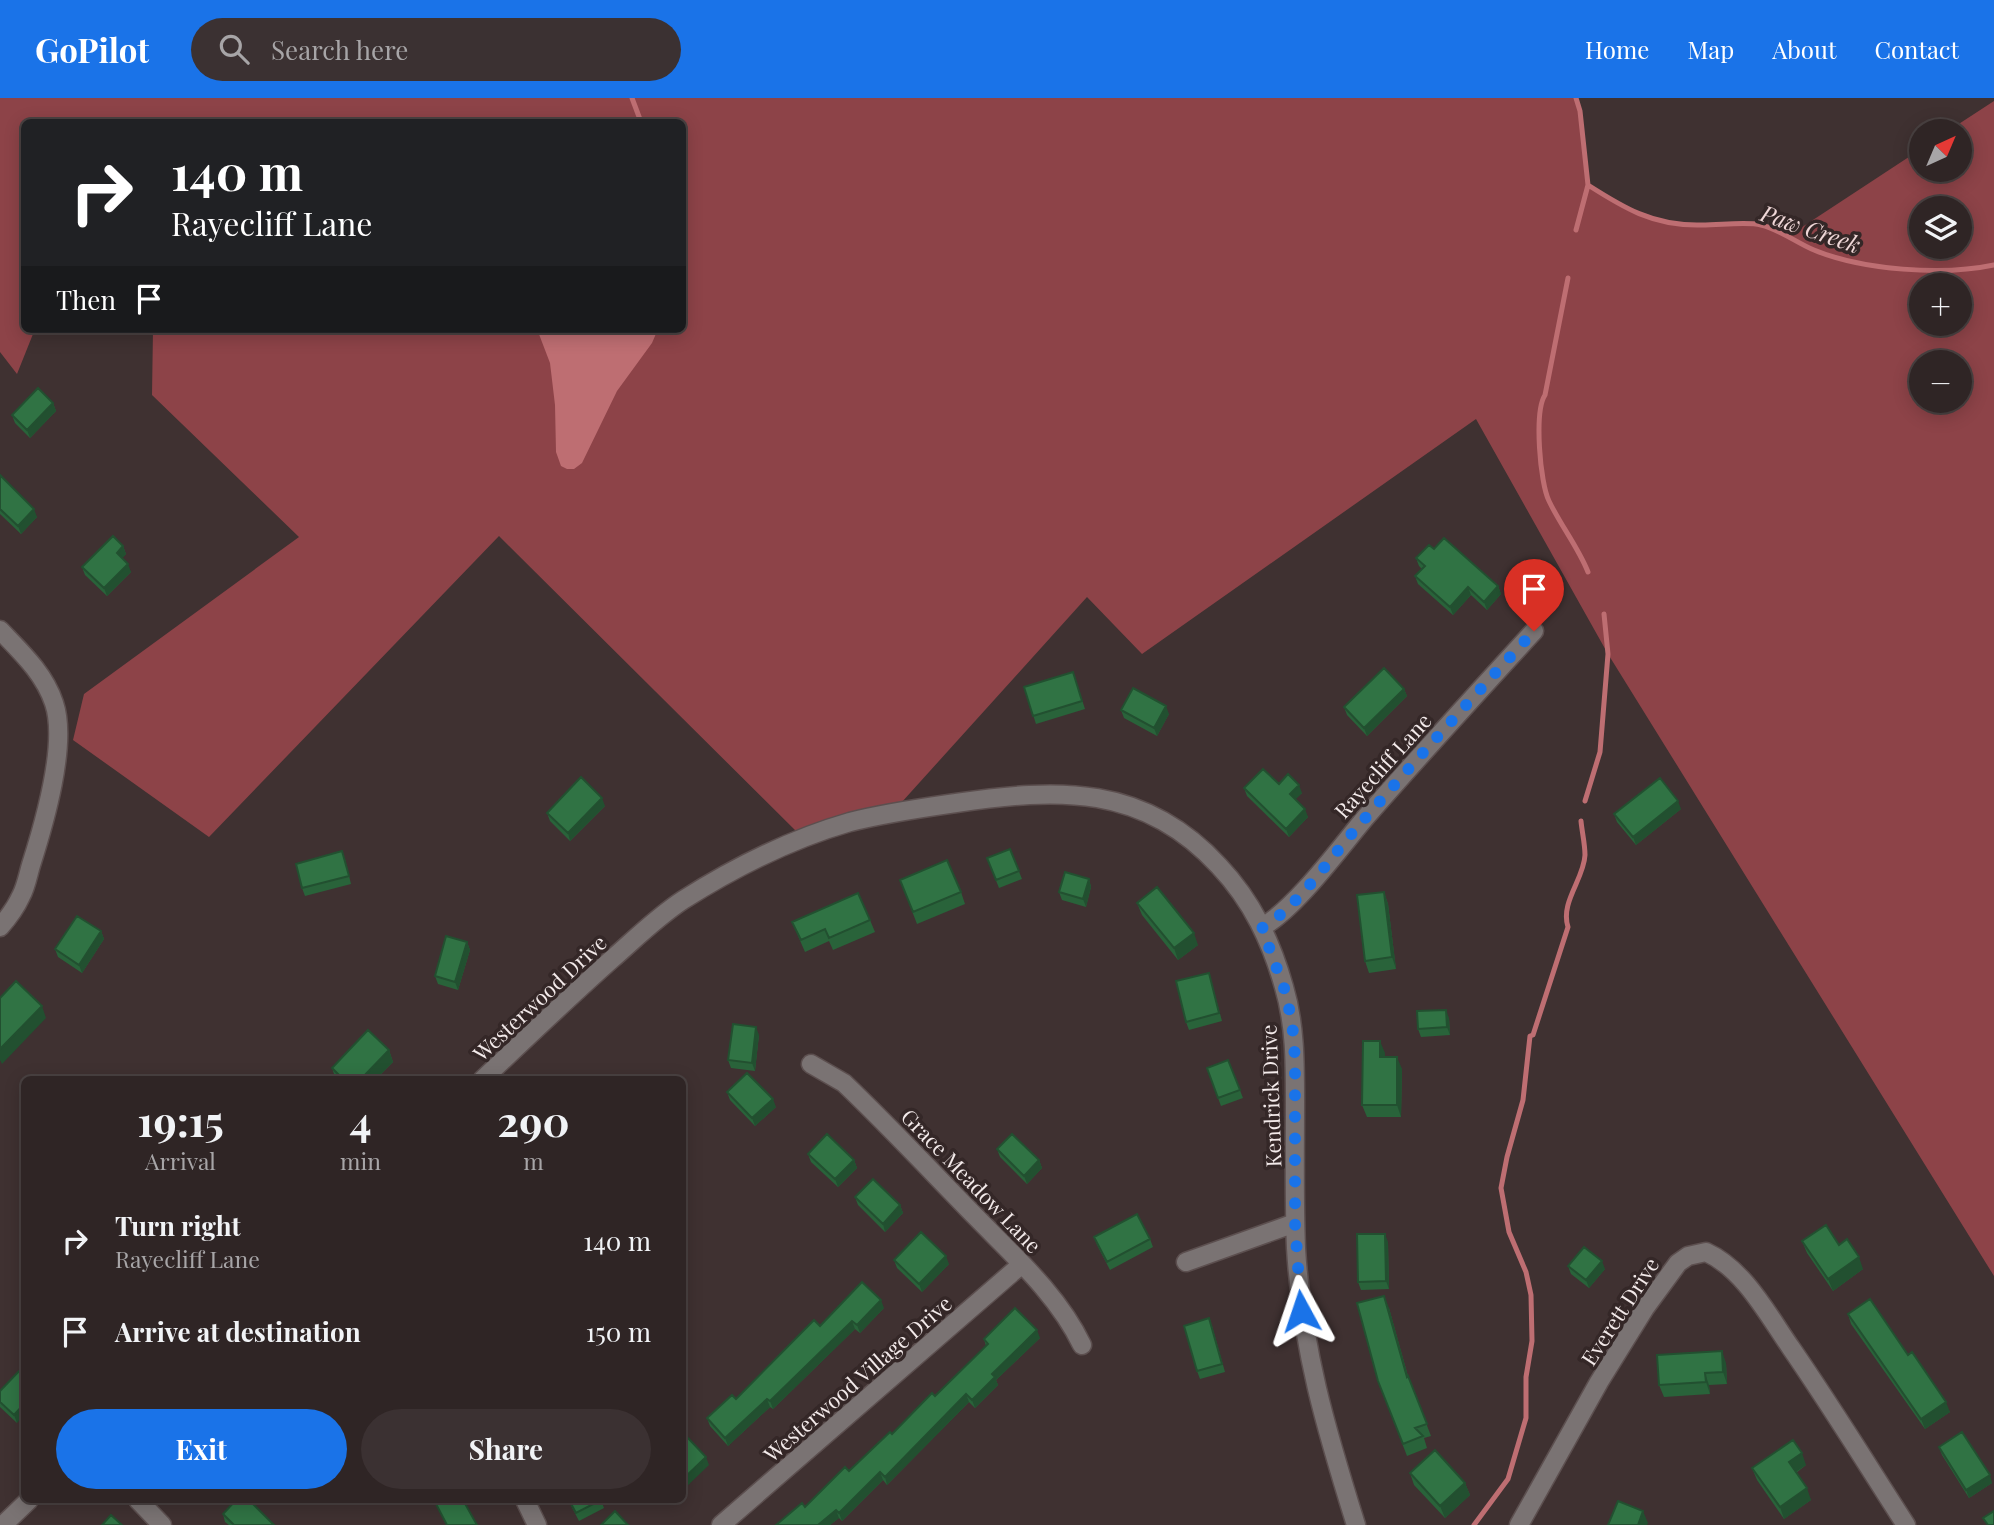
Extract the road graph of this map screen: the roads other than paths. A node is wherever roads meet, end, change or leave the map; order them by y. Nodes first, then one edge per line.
1 (0, 630) edge
2 (1534, 631) dead end
3 (0, 927) edge
4 (1262, 928) junction
5 (626, 947) joint
6 (811, 1064) dead end
7 (486, 1076) edge
8 (1295, 1223) junction
9 (1186, 1262) dead end
10 (1022, 1264) junction
11 (1082, 1345) dead end
12 (26, 1503) edge
13 (141, 1503) edge
14 (527, 1503) edge
15 (3, 1525) edge
16 (162, 1525) edge
17 (537, 1525) edge
18 (721, 1525) edge
19 (1356, 1525) edge
20 (1519, 1525) edge
21 (1906, 1525) edge

1 - 3 street
2 - 4 street, Rayecliff Lane
4 - 5 street, Kendrick Drive
4 - 8 street, Kendrick Drive
5 - 7 street, Westerwood Drive
6 - 10 street, Grace Meadow Lane
8 - 9 street
8 - 19 street, Kendrick Drive
10 - 11 street, Grace Meadow Lane
10 - 18 street, Westerwood Village Drive
12 - 15 street
13 - 16 street
14 - 17 street
20 - 21 street, Everett Drive

